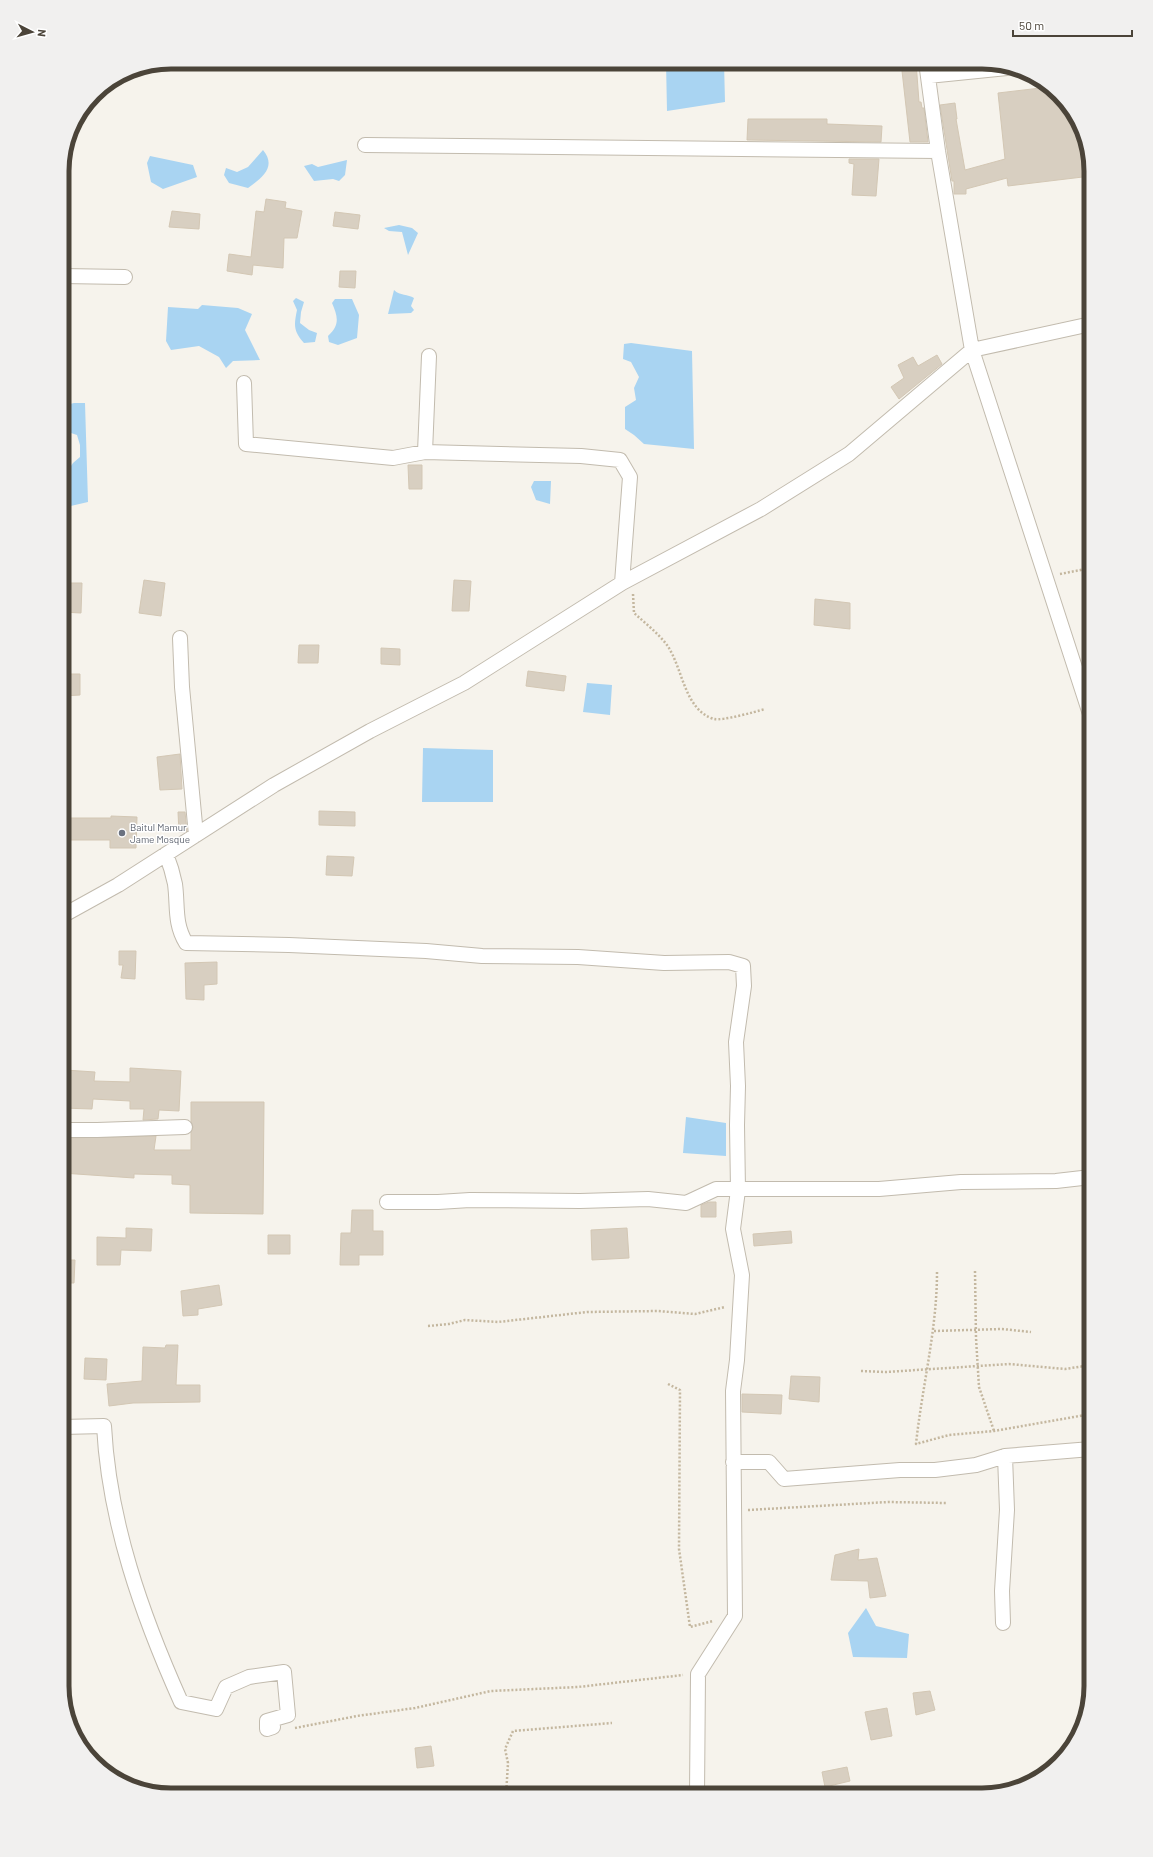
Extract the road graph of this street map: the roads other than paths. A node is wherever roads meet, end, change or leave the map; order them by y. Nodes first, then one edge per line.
1 (927, 69) edge
2 (992, 69) edge
3 (928, 76) junction
4 (365, 145) dead end
5 (938, 151) junction
6 (69, 276) edge
7 (125, 277) dead end
8 (1084, 326) edge
9 (972, 350) junction
10 (428, 356) dead end
11 (244, 383) dead end
12 (425, 452) junction
13 (627, 580) junction
14 (180, 638) dead end
15 (1084, 696) edge
16 (196, 835) junction
17 (166, 854) junction
18 (69, 912) edge
19 (184, 1128) dead end
20 (69, 1130) edge
21 (1084, 1178) edge
22 (738, 1190) junction
23 (387, 1202) dead end
24 (69, 1427) edge
25 (1084, 1450) edge
26 (1005, 1456) junction
27 (733, 1462) junction
28 (1002, 1623) dead end
29 (272, 1727) road end
30 (698, 1788) edge

1 - 3 street
2 - 3 street
3 - 5 street
4 - 5 street
5 - 9 street
6 - 7 street
8 - 9 street
9 - 13 street
9 - 15 street
10 - 12 street
11 - 12 street
12 - 13 street
13 - 16 street
14 - 16 street
16 - 17 street
17 - 18 street
17 - 22 street
19 - 20 street
21 - 22 street
22 - 23 street
22 - 27 street
24 - 29 street
25 - 26 street
26 - 27 street
26 - 28 street
27 - 30 street

